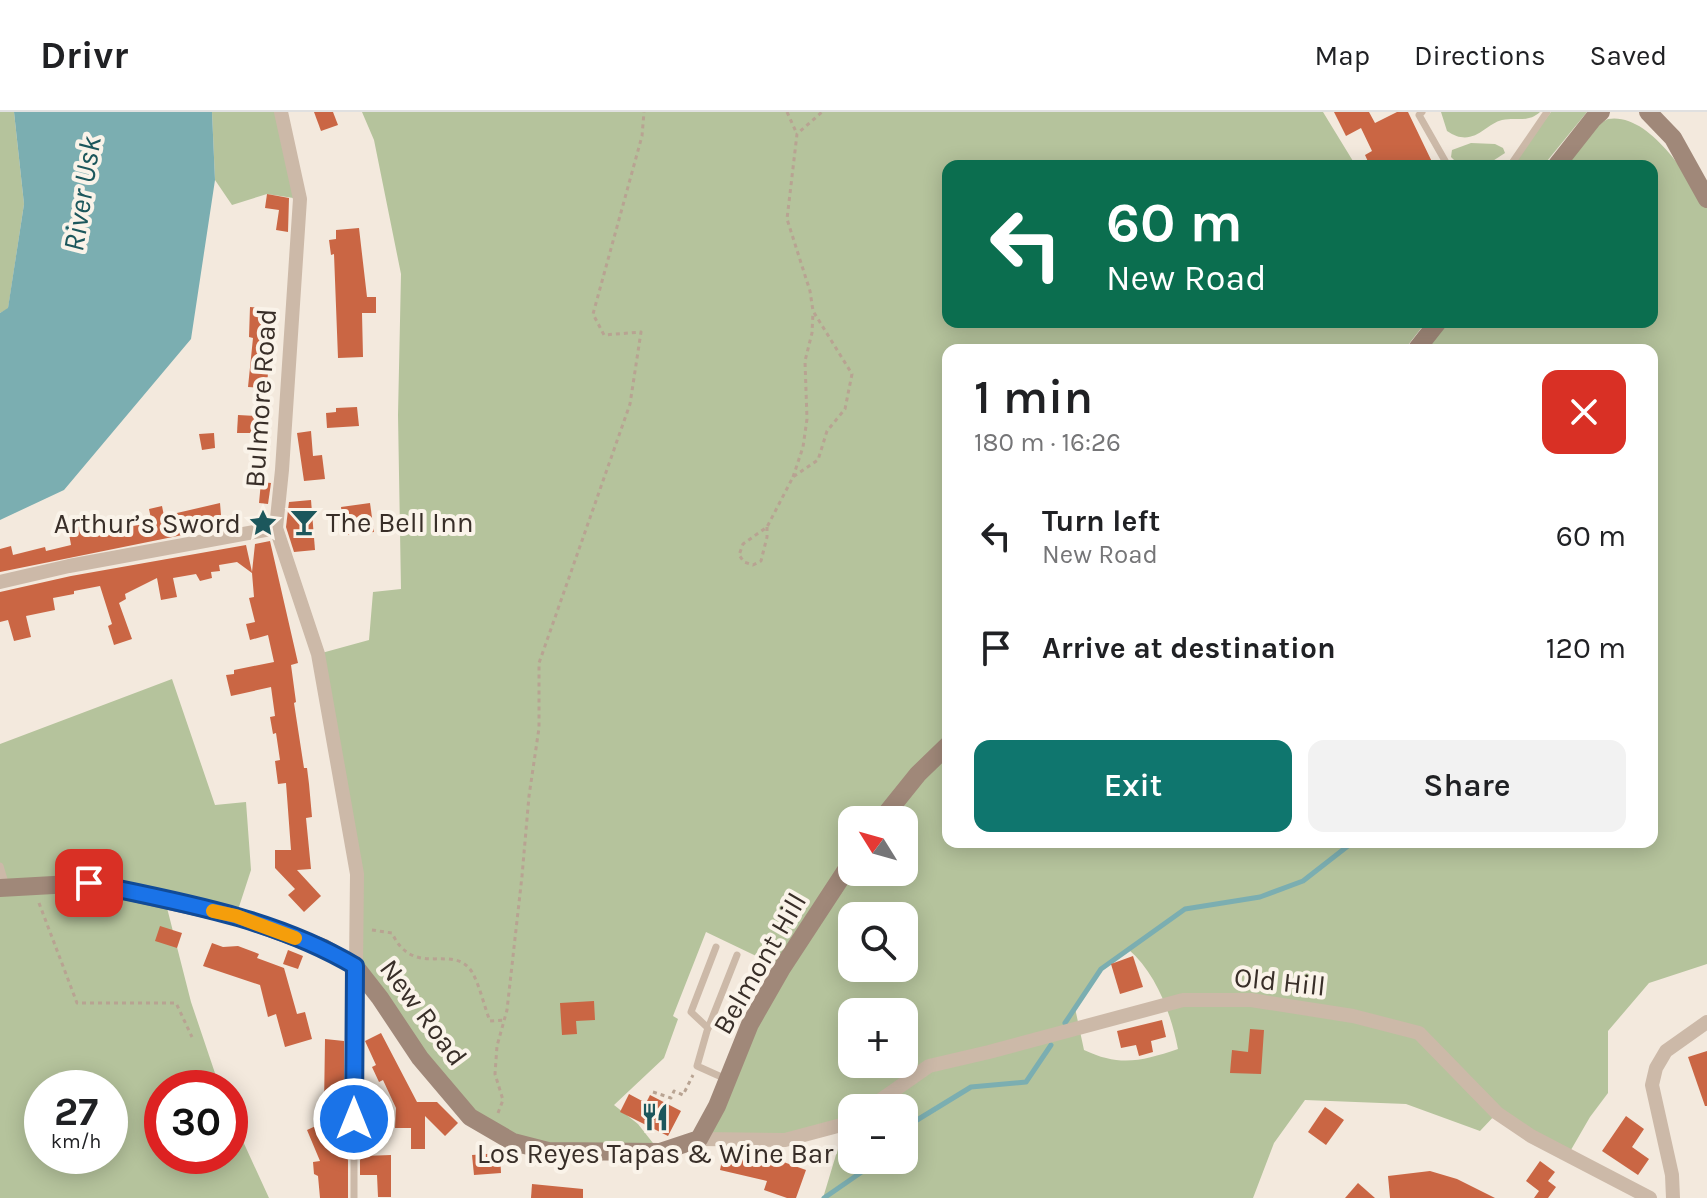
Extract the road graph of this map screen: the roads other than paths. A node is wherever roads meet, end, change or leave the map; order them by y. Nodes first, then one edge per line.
1 (281, 112) edge
2 (1422, 112) edge
3 (1547, 112) edge
4 (1601, 112) edge
5 (1648, 112) edge
6 (1445, 160) edge
7 (1514, 160) edge
8 (1561, 160) edge
9 (1707, 199) edge
10 (1433, 328) edge
11 (1421, 344) edge
12 (276, 528) junction
13 (0, 582) edge
14 (942, 751) edge
15 (892, 806) edge
16 (0, 866) edge
17 (838, 882) edge
18 (3, 887) edge
19 (716, 947) dead end
20 (737, 955) dead end
21 (355, 966) junction
22 (1707, 1022) edge
23 (708, 1028) junction
24 (728, 1080) junction
25 (889, 1094) edge
26 (838, 1126) edge
27 (699, 1139) junction
28 (354, 1153) joint
29 (354, 1198) edge
30 (1650, 1198) edge
31 (1673, 1198) edge

1 - 12 street, Bulmore Road
2 - 6 lane
3 - 7 lane
4 - 8 main road
5 - 9 main road
10 - 11 main road
12 - 13 street
12 - 21 street, Bulmore Road
14 - 15 main road
16 - 18 lane
17 - 24 main road, Belmont Hill
18 - 21 main road, New Road
19 - 23 lane
20 - 23 lane
21 - 27 main road, New Road
21 - 28 street, Bulmore Road
22 - 31 street
23 - 24 lane
24 - 27 main road, Belmont Hill
25 - 30 street, Old Hill
26 - 27 street
28 - 29 lane

